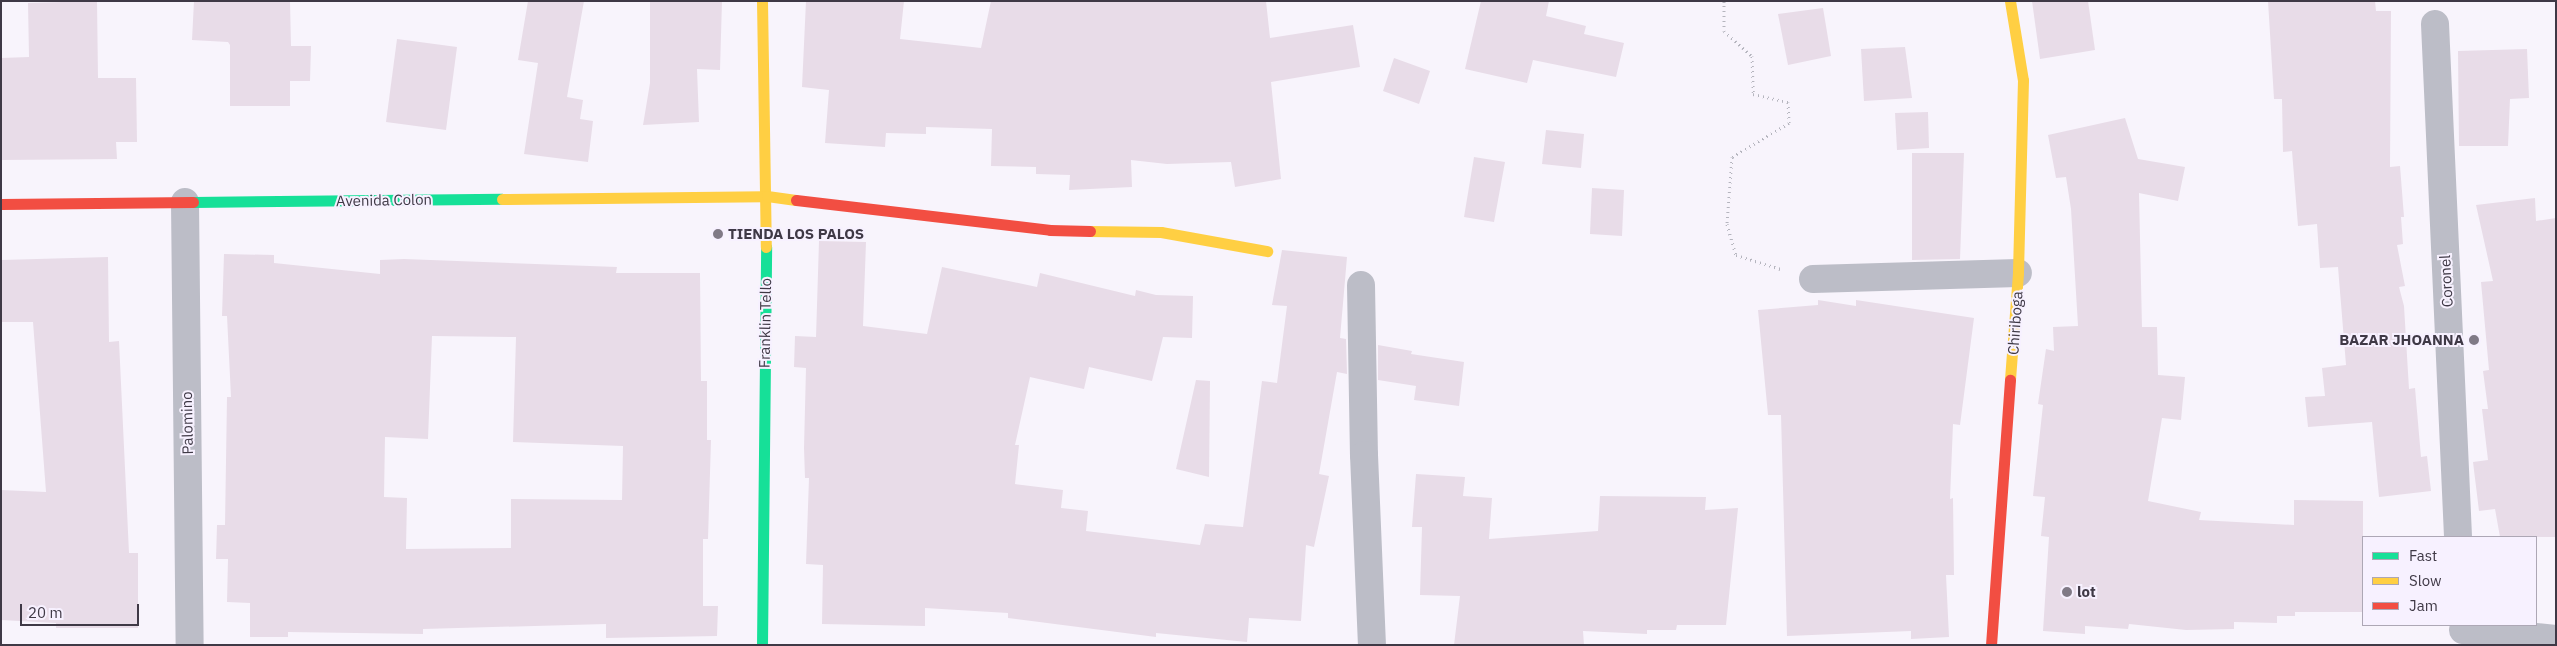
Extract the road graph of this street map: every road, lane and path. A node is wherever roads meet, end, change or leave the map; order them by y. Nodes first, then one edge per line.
1 (762, 1) edge
2 (1724, 1) edge
3 (2010, 1) edge
4 (2434, 24) dead end
5 (767, 196) junction
6 (185, 202) junction
7 (1, 204) edge
8 (1267, 251) dead end
9 (2018, 273) junction
10 (1813, 279) joint
11 (1361, 285) dead end
12 (2458, 536) edge
13 (2463, 633) edge
14 (2556, 638) edge
15 (190, 645) edge
16 (762, 645) edge
17 (1372, 645) edge
18 (1991, 645) edge

1 - 5 street, Franklin Tello
2 - 10 path
3 - 9 street, Chiriboga
4 - 12 street, Coronel
5 - 6 street, Avenida Colon
5 - 8 street, Avenida Colon
5 - 16 street, Franklin Tello
6 - 7 street, Avenida Colon
6 - 15 street, Palomino
9 - 10 street
9 - 18 street, Chiriboga
11 - 17 street
13 - 14 street

